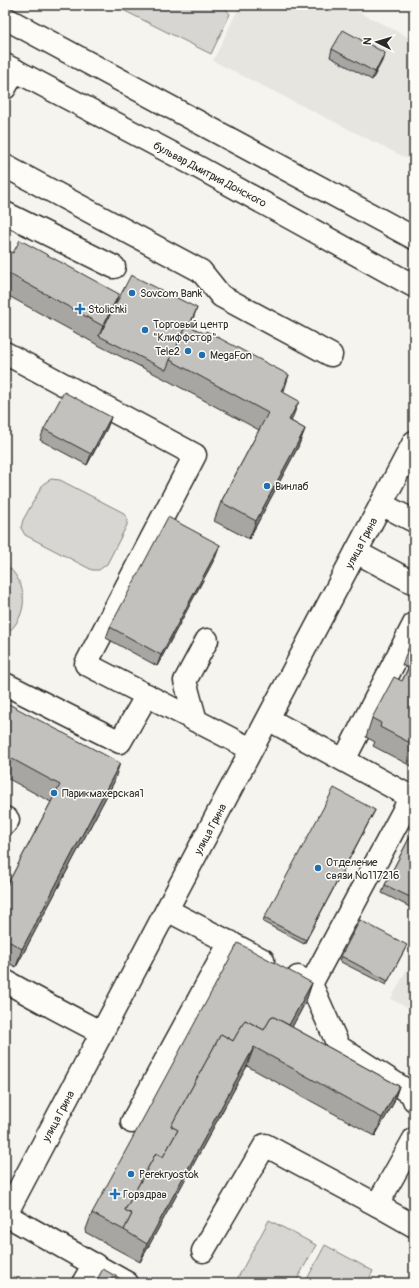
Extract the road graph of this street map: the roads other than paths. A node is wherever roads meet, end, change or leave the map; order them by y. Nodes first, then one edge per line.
1 (5, 18) edge
2 (8, 74) edge
3 (5, 166) edge
4 (5, 213) edge
5 (414, 238) edge
6 (114, 267) dead end
7 (414, 286) edge
8 (5, 353) edge
9 (331, 355) dead end
10 (414, 442) edge
11 (381, 504) junction
12 (414, 521) edge
13 (356, 552) junction
14 (414, 583) edge
15 (414, 624) edge
16 (207, 640) dead end
17 (5, 684) edge
18 (147, 696) junction
19 (268, 719) junction
20 (196, 721) junction
21 (252, 749) junction
22 (344, 760) junction
23 (412, 797) edge
24 (5, 818) edge
25 (5, 824) edge
26 (167, 910) junction
27 (230, 942) junction
28 (5, 981) edge
29 (311, 984) junction
30 (102, 1033) junction
31 (414, 1100) edge
32 (132, 1122) dead end
33 (414, 1139) edge
34 (377, 1205) junction
35 (7, 1207) edge
36 (414, 1226) edge
37 (203, 1251) dead end
38 (94, 1264) junction
39 (83, 1283) edge
40 (127, 1283) edge

1 - 5 street
2 - 7 street, бульвар Дмитрия Донского
3 - 9 street
4 - 6 street
8 - 18 street
10 - 11 street, улица Грина
11 - 12 street
11 - 13 street, улица Грина
13 - 14 street
13 - 19 street, улица Грина
15 - 22 street
16 - 20 street
17 - 18 street
18 - 20 street
19 - 21 street, улица Грина
19 - 22 street
20 - 21 street
21 - 26 street, улица Грина
22 - 23 street
23 - 29 street
24 - 25 street
26 - 27 street
26 - 30 street, улица Грина
27 - 29 street
27 - 32 street
28 - 30 street
29 - 31 street
30 - 35 street, улица Грина
33 - 34 street
34 - 36 street
34 - 37 street
35 - 38 street
38 - 39 street
38 - 40 street

